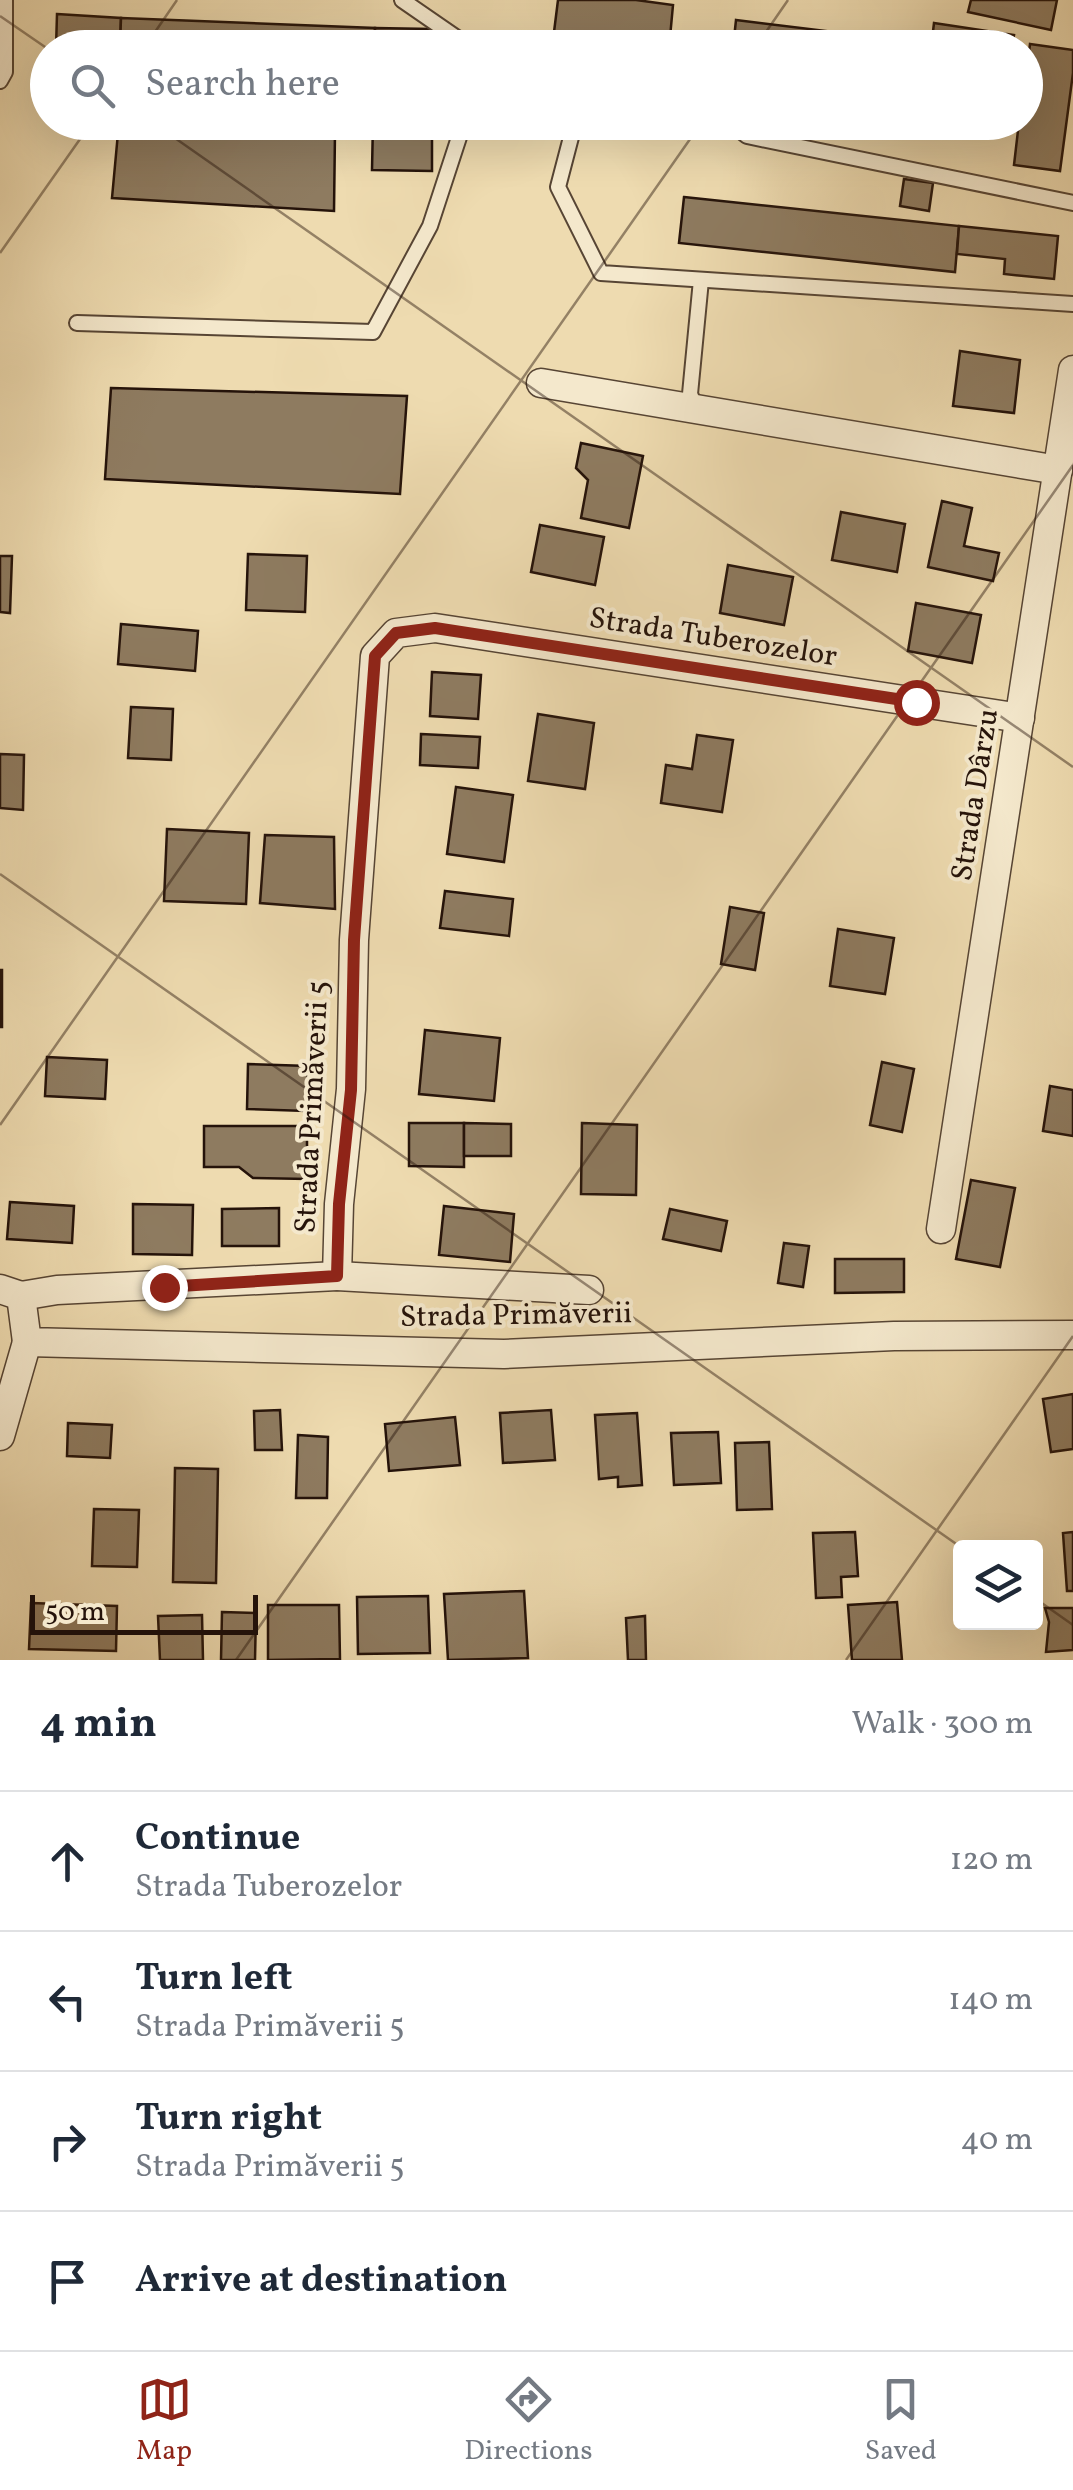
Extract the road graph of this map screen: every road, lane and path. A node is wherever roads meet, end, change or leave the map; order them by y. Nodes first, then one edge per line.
1 (5, 0) edge
2 (402, 0) edge
3 (445, 30) edge
4 (0, 80) edge
5 (458, 140) edge
6 (570, 140) edge
7 (766, 140) edge
8 (1073, 203) edge
9 (702, 280) junction
10 (1073, 304) edge
11 (78, 323) dead end
12 (1073, 370) edge
13 (542, 383) dead end
14 (696, 409) junction
15 (1058, 470) junction
16 (396, 633) joint
17 (1020, 718) junction
18 (941, 1229) dead end
19 (337, 1276) junction
20 (589, 1290) dead end
21 (10, 1292) edge
22 (1073, 1335) edge
23 (27, 1342) junction
24 (0, 1436) edge

1 - 4 lane
2 - 3 lane
5 - 11 lane
6 - 9 lane
7 - 8 lane
9 - 10 lane
9 - 14 lane
12 - 15 street, Strada Dârzu
13 - 14 street
14 - 15 street
15 - 17 street, Strada Dârzu
16 - 17 street, Strada Tuberozelor
16 - 19 street, Strada Primăverii 5
17 - 18 street, Strada Dârzu
19 - 20 street
19 - 21 street, Strada Primăverii 5
21 - 23 street
22 - 23 street, Strada Primăverii
23 - 24 street

